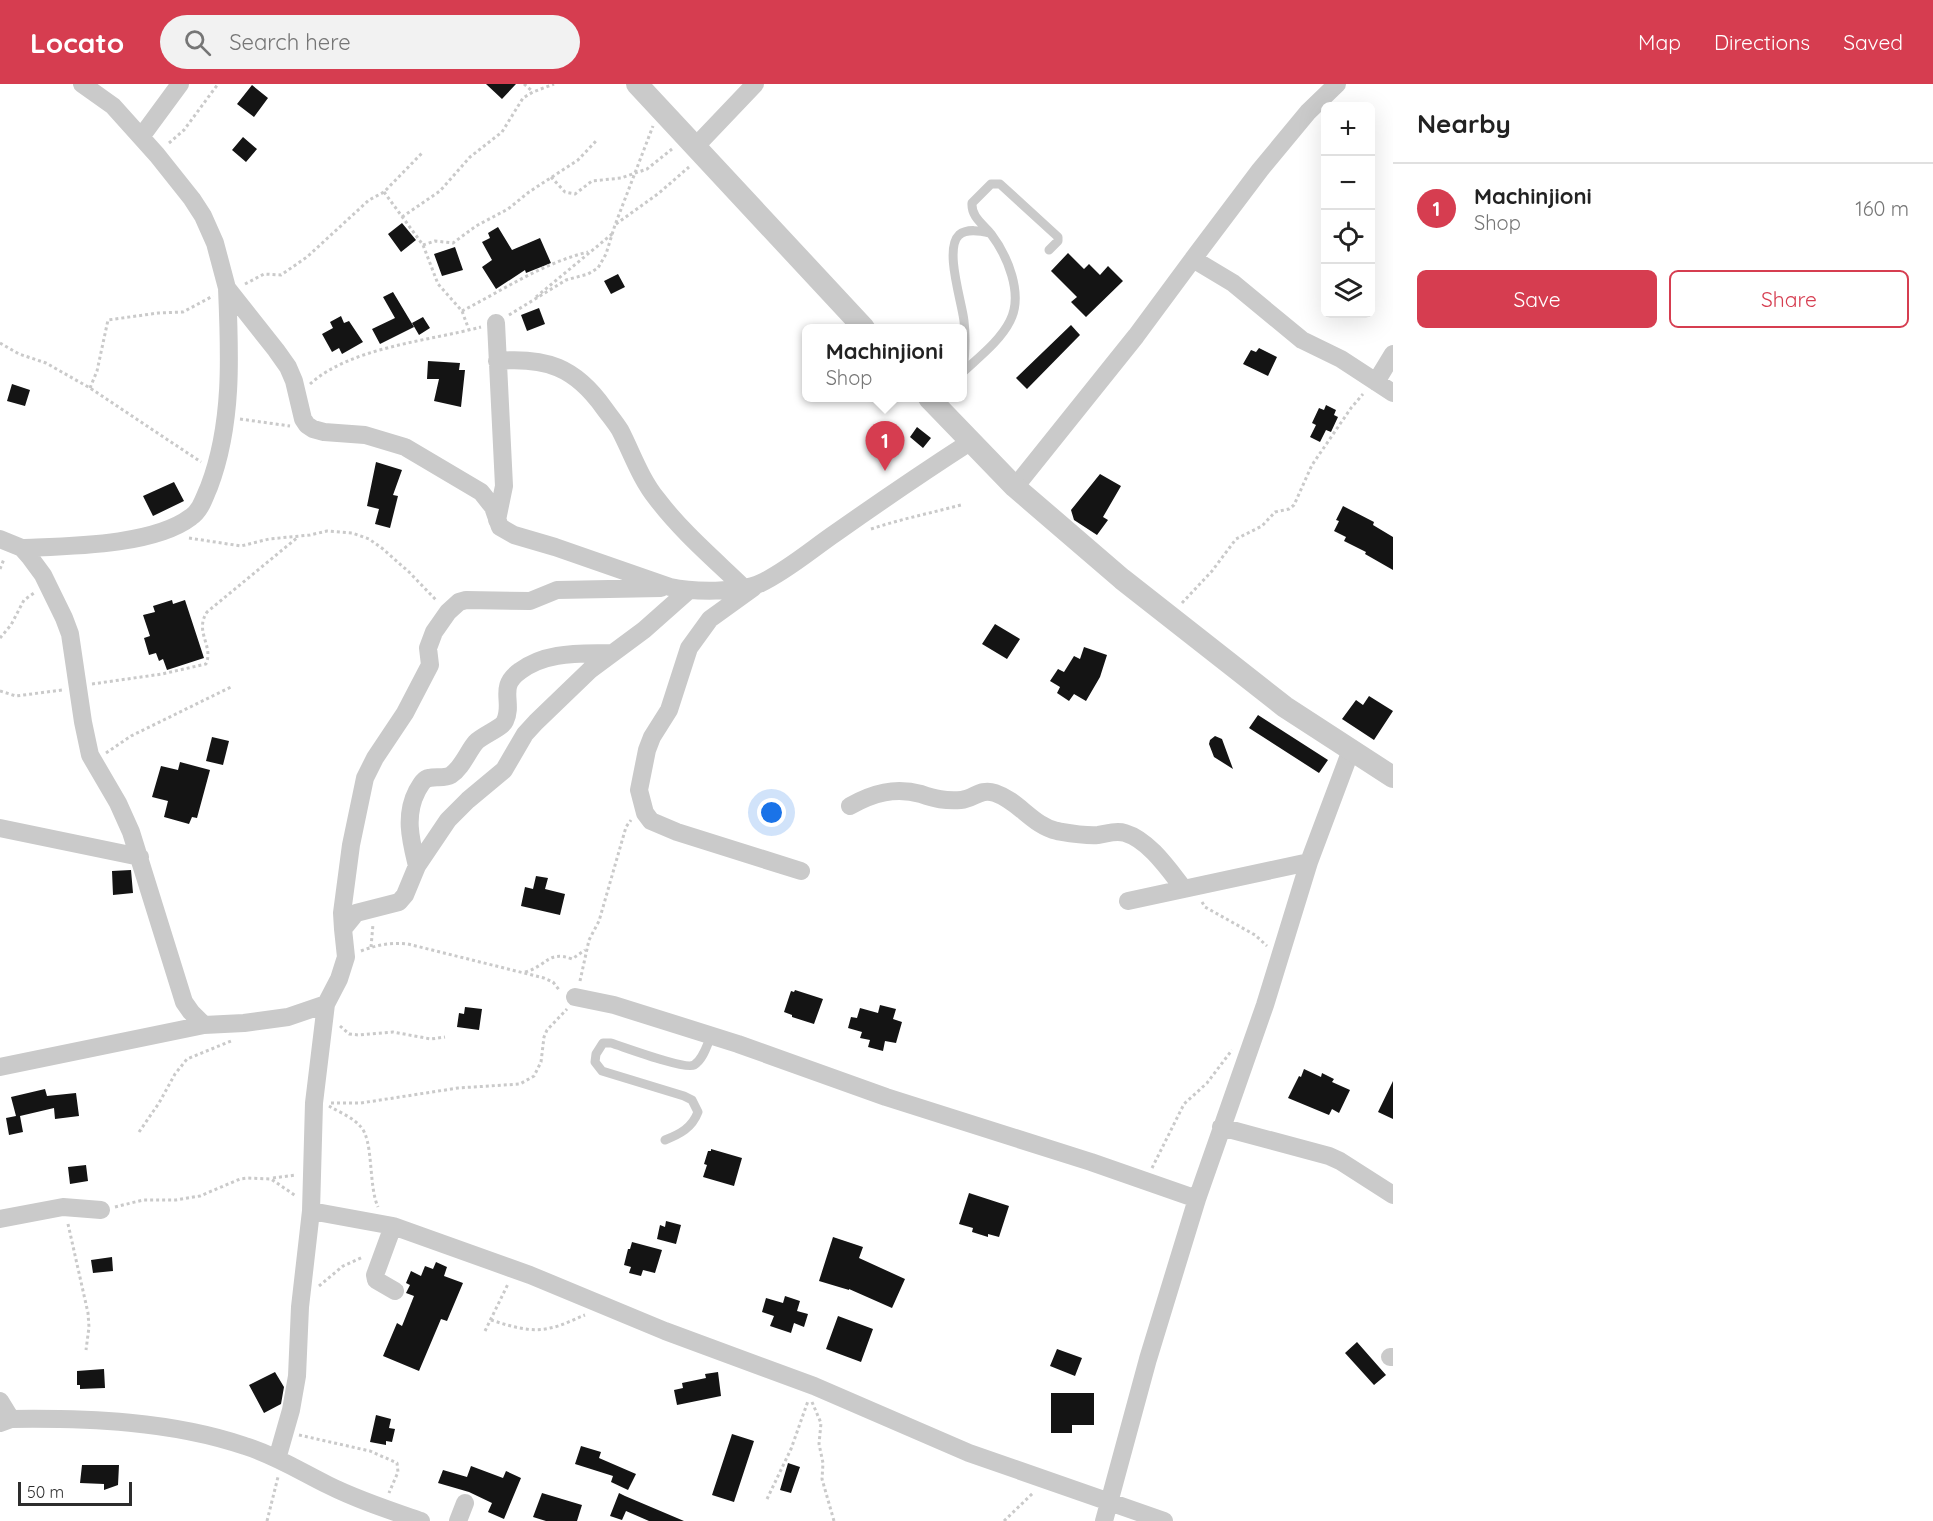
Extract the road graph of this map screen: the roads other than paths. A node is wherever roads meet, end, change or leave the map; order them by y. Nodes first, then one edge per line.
1 (82, 84) edge
2 (180, 84) edge
3 (637, 84) edge
4 (755, 84) edge
5 (1337, 84) edge
6 (141, 137) junction
7 (694, 147) junction
8 (990, 233) junction
9 (1049, 250) dead end
10 (1193, 259) junction
11 (227, 289) junction
12 (496, 323) road end
13 (860, 324) edge
14 (964, 324) edge
15 (1393, 354) edge
16 (497, 361) junction
17 (967, 368) edge
18 (1376, 382) junction
19 (1393, 393) edge
20 (935, 402) edge
21 (970, 442) junction
22 (1015, 487) junction
23 (497, 519) junction
24 (0, 539) edge
25 (22, 548) junction
26 (752, 586) junction
27 (679, 589) junction
28 (612, 653) junction
29 (1351, 750) junction
30 (1393, 777) edge
31 (850, 806) dead end
32 (0, 828) edge
33 (140, 857) junction
34 (1310, 862) junction
35 (417, 866) junction
36 (801, 871) dead end
37 (1188, 889) junction
38 (1128, 901) dead end
39 (343, 929) junction
40 (575, 998) road end
41 (328, 1001) junction
42 (204, 1025) junction
43 (711, 1036) junction
44 (0, 1068) edge
45 (1221, 1127) junction
46 (665, 1140) dead end
47 (1393, 1195) edge
48 (1197, 1199) junction
49 (311, 1209) junction
50 (101, 1210) road end
51 (0, 1219) edge
52 (393, 1226) junction
53 (395, 1291) dead end
54 (0, 1401) edge
55 (5, 1421) edge
56 (280, 1460) junction
57 (465, 1503) dead end
58 (1109, 1503) junction
59 (421, 1521) edge
60 (458, 1521) edge
61 (1104, 1521) edge
62 (1164, 1521) edge

1 - 6 street
2 - 6 street
3 - 7 street
4 - 7 street
5 - 10 street
6 - 11 street
7 - 13 street
8 - 9 lane
8 - 14 lane
8 - 17 lane
10 - 18 street
10 - 22 street
11 - 23 street
11 - 25 street
12 - 16 street
15 - 18 street
16 - 23 street
16 - 26 street
18 - 19 street
20 - 21 street
21 - 22 street
21 - 26 street
22 - 29 street
23 - 27 street
24 - 25 street
25 - 33 street
26 - 27 street
26 - 36 street
27 - 28 street
27 - 39 street
28 - 35 street
28 - 35 street
29 - 30 street
29 - 34 street
31 - 37 street
32 - 33 street
33 - 42 street
34 - 37 street
34 - 45 street
35 - 39 street
37 - 38 street
39 - 41 street
40 - 43 street
41 - 42 street
41 - 49 street
42 - 44 street
43 - 46 lane
43 - 48 street
45 - 47 street
45 - 48 street
48 - 58 street
49 - 52 street
49 - 56 street
50 - 51 street
52 - 53 street
52 - 58 street
54 - 55 street
55 - 56 street
56 - 59 street
57 - 60 street
58 - 61 street
58 - 62 street

